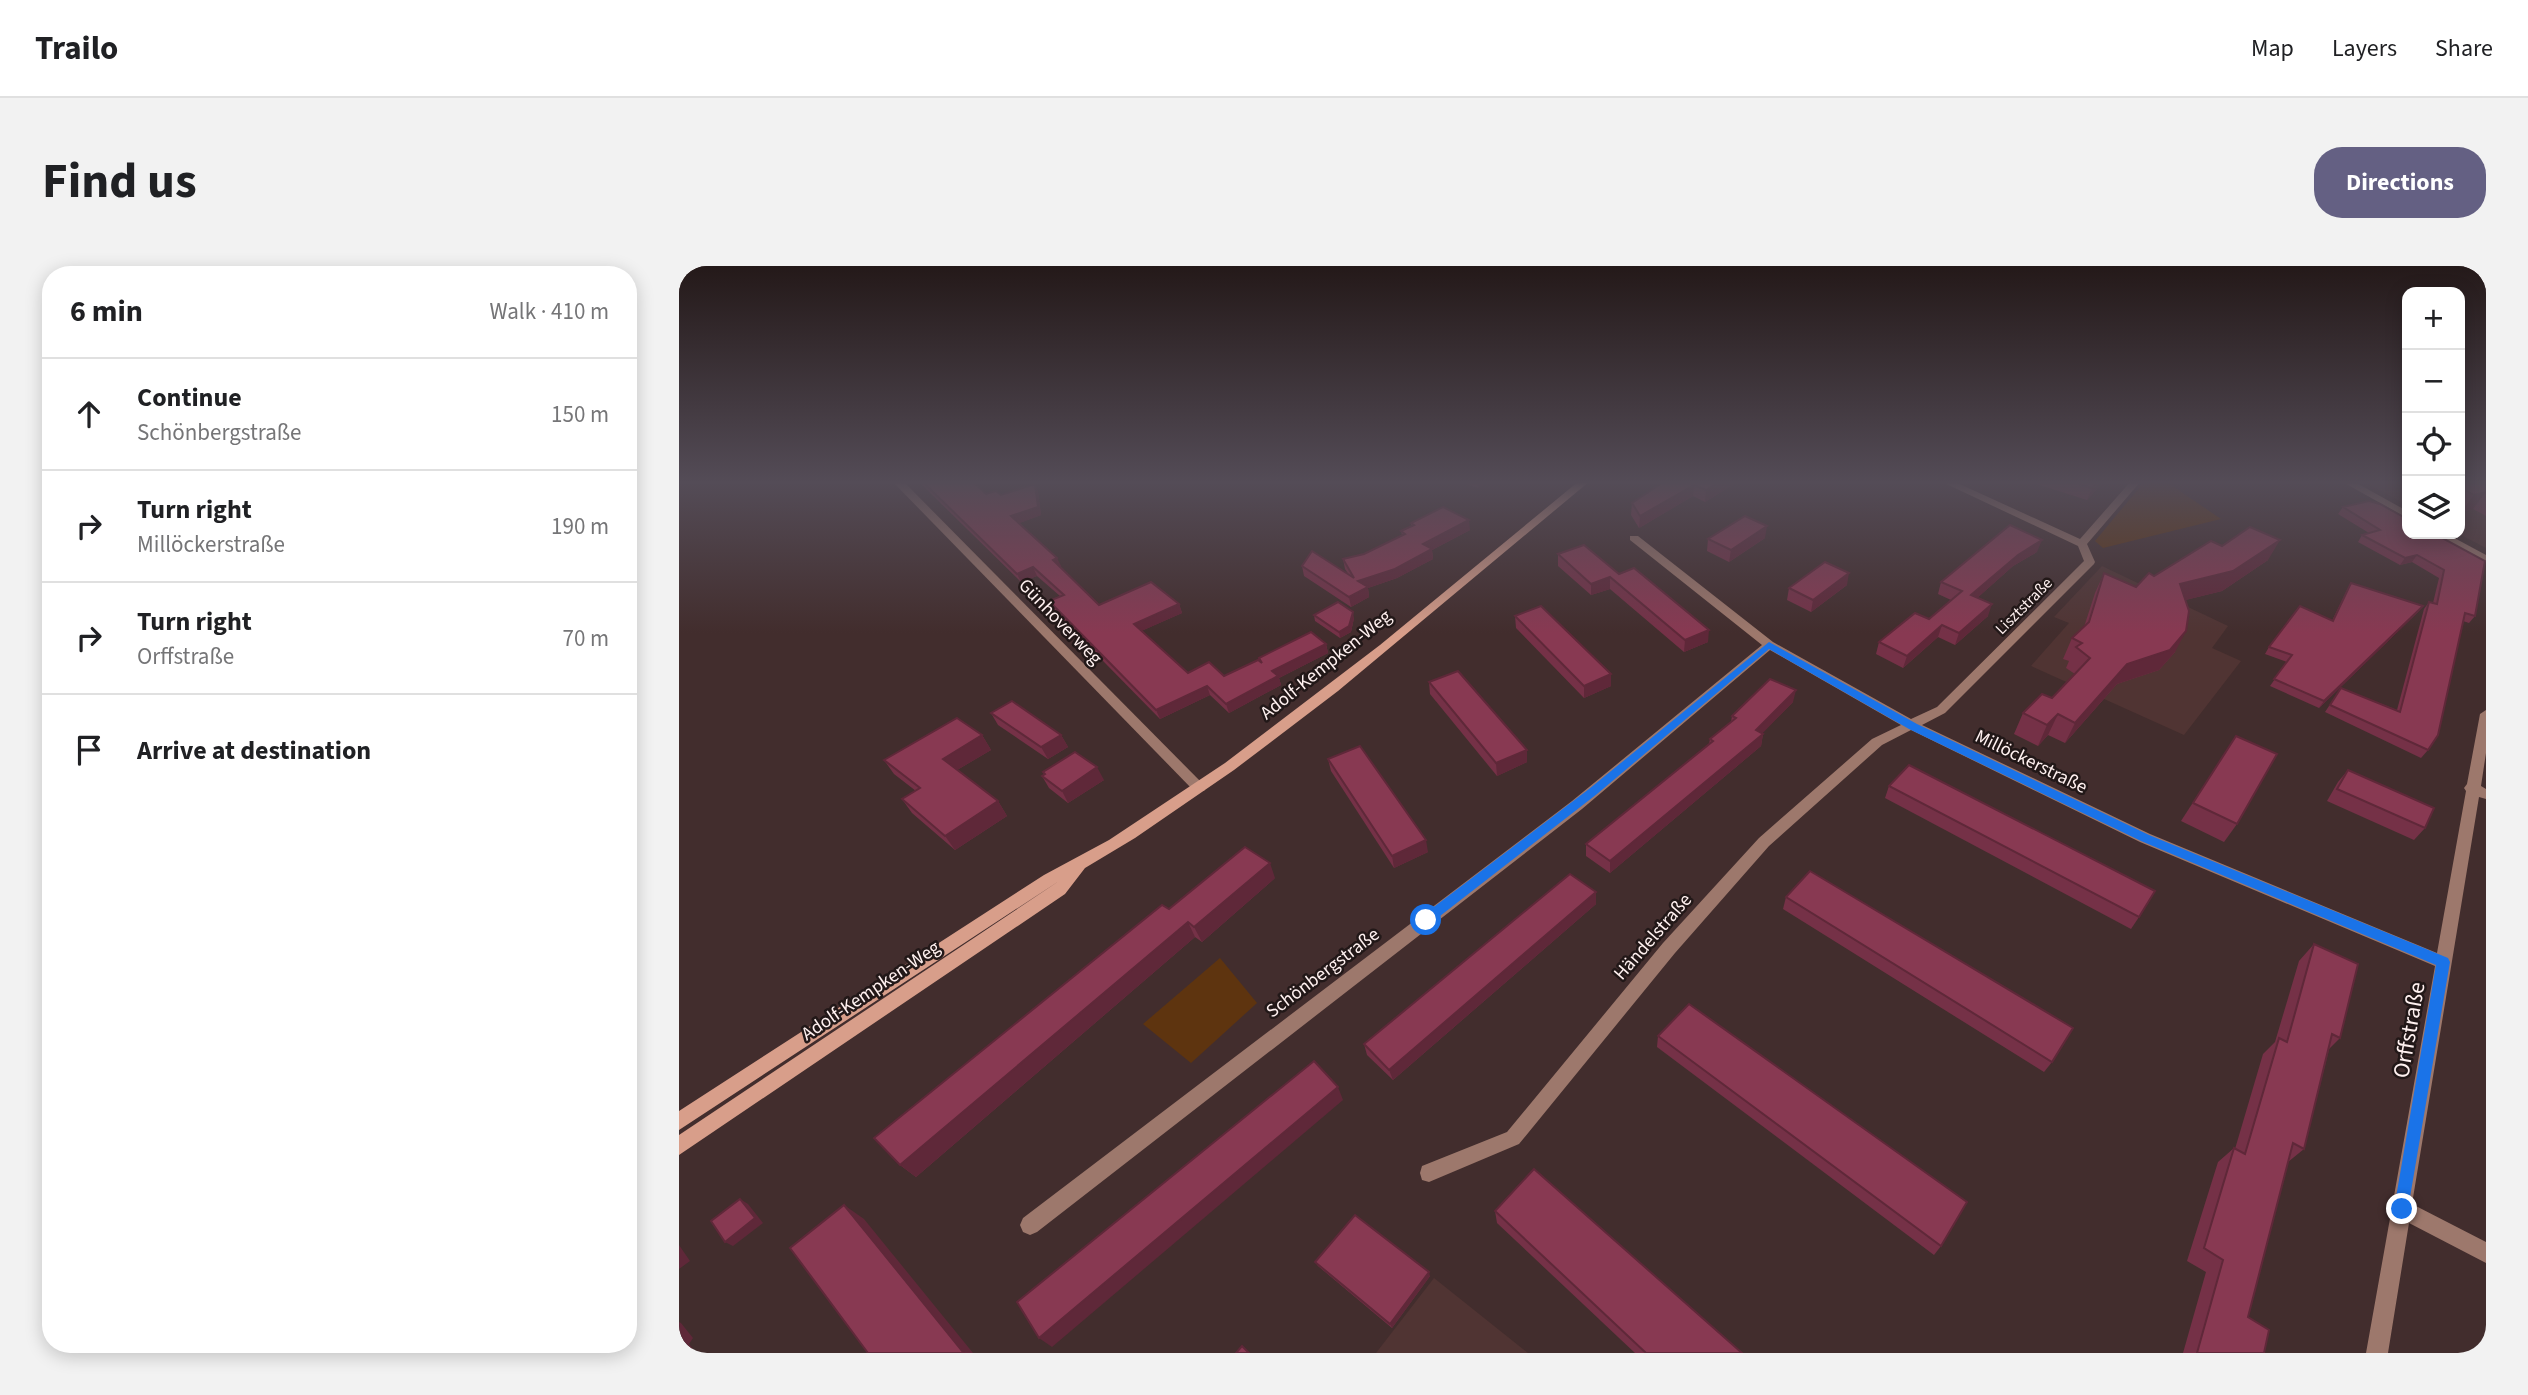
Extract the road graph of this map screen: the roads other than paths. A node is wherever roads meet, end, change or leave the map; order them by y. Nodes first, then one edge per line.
1 (947, 532) edge
2 (1523, 532) edge
3 (2055, 532) edge
4 (2093, 532) edge
5 (1635, 538) dead end
6 (2450, 539) edge
7 (2082, 544) junction
8 (2486, 559) edge
9 (1769, 645) junction
10 (2486, 714) edge
11 (1913, 726) junction
12 (1199, 788) junction
13 (2479, 791) edge
14 (1081, 865) junction
15 (2443, 962) junction
16 (679, 1121) edge
17 (679, 1146) edge
18 (1429, 1174) dead end
19 (2402, 1209) junction
20 (1030, 1225) dead end
21 (2486, 1254) edge
22 (2377, 1353) edge

1 - 12 street, Günhoverweg
2 - 12 main road, Adolf-Kempken-Weg
3 - 7 street
4 - 7 street
5 - 9 street, Millöckerstraße
6 - 8 street
7 - 11 street, Lisztstraße
9 - 11 street, Millöckerstraße
9 - 20 street, Schönbergstraße
10 - 13 street, Orffstraße
11 - 15 street, Millöckerstraße
11 - 18 street, Händelstraße
12 - 14 main road, Adolf-Kempken-Weg
13 - 15 street, Orffstraße
14 - 16 main road, Adolf-Kempken-Weg
14 - 17 main road, Adolf-Kempken-Weg
15 - 19 street, Orffstraße
19 - 21 street
19 - 22 street, Orffstraße

